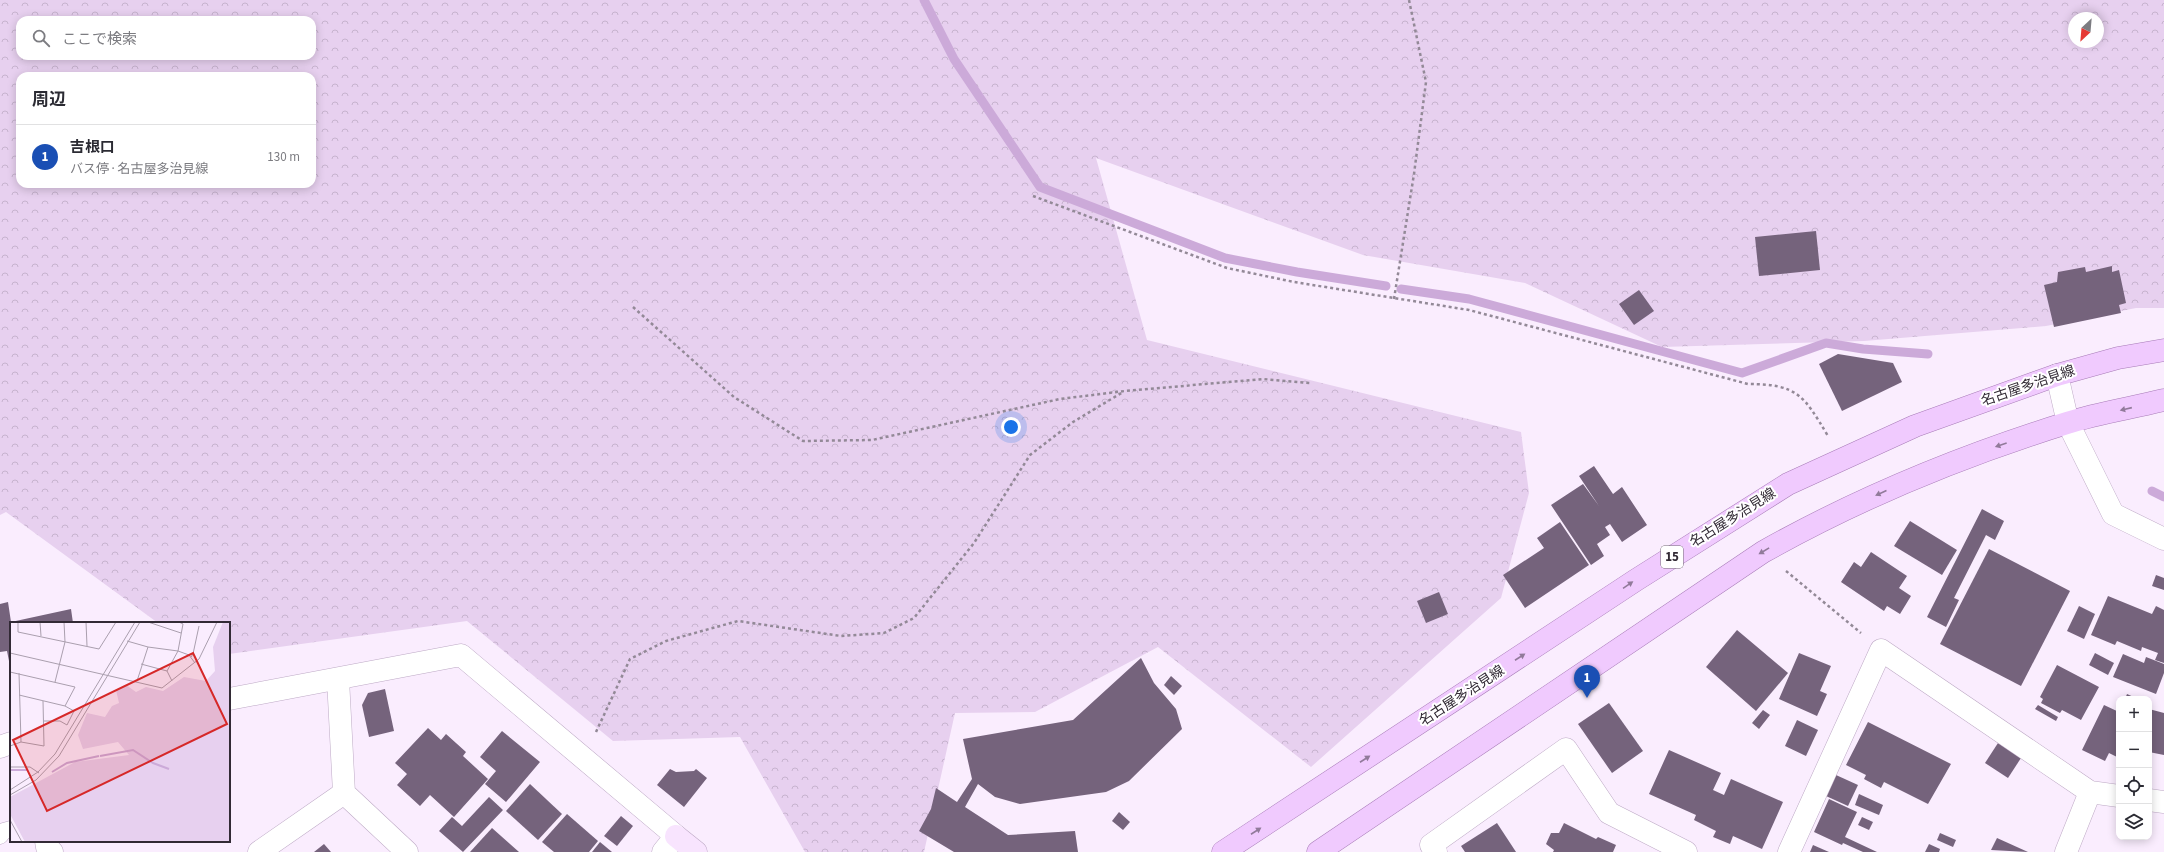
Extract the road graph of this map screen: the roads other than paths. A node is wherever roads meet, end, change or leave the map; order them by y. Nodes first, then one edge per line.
1 (2164, 350) edge
2 (2057, 375) junction
3 (2164, 400) edge
4 (2068, 423) junction
5 (2164, 539) edge
6 (338, 679) junction
7 (230, 700) edge
8 (10, 744) edge
9 (0, 747) edge
10 (2090, 792) junction
11 (344, 794) junction
12 (2116, 796) edge
13 (2152, 800) edge
14 (2164, 802) edge
15 (10, 829) edge
16 (0, 836) edge
17 (46, 842) edge
18 (670, 844) edge
19 (52, 852) edge
20 (259, 852) edge
21 (407, 852) edge
22 (696, 852) edge
23 (1224, 852) edge
24 (1318, 852) edge
25 (1436, 852) edge
26 (1686, 852) edge
27 (1789, 852) edge
28 (2066, 852) edge

1 - 2 main road, 名古屋多治見線 / 15
2 - 4 street
23 -> 2 main road, 名古屋多治見線 / 15
3 -> 4 main road
4 - 5 street
4 -> 24 main road
6 - 7 street
6 - 11 street
6 - 18 street
8 - 9 street
10 - 12 street
10 - 27 street
10 - 28 street
11 - 20 street
11 - 21 street
13 - 14 street
15 - 16 lane
17 - 19 street
18 - 22 street
25 - 26 street

